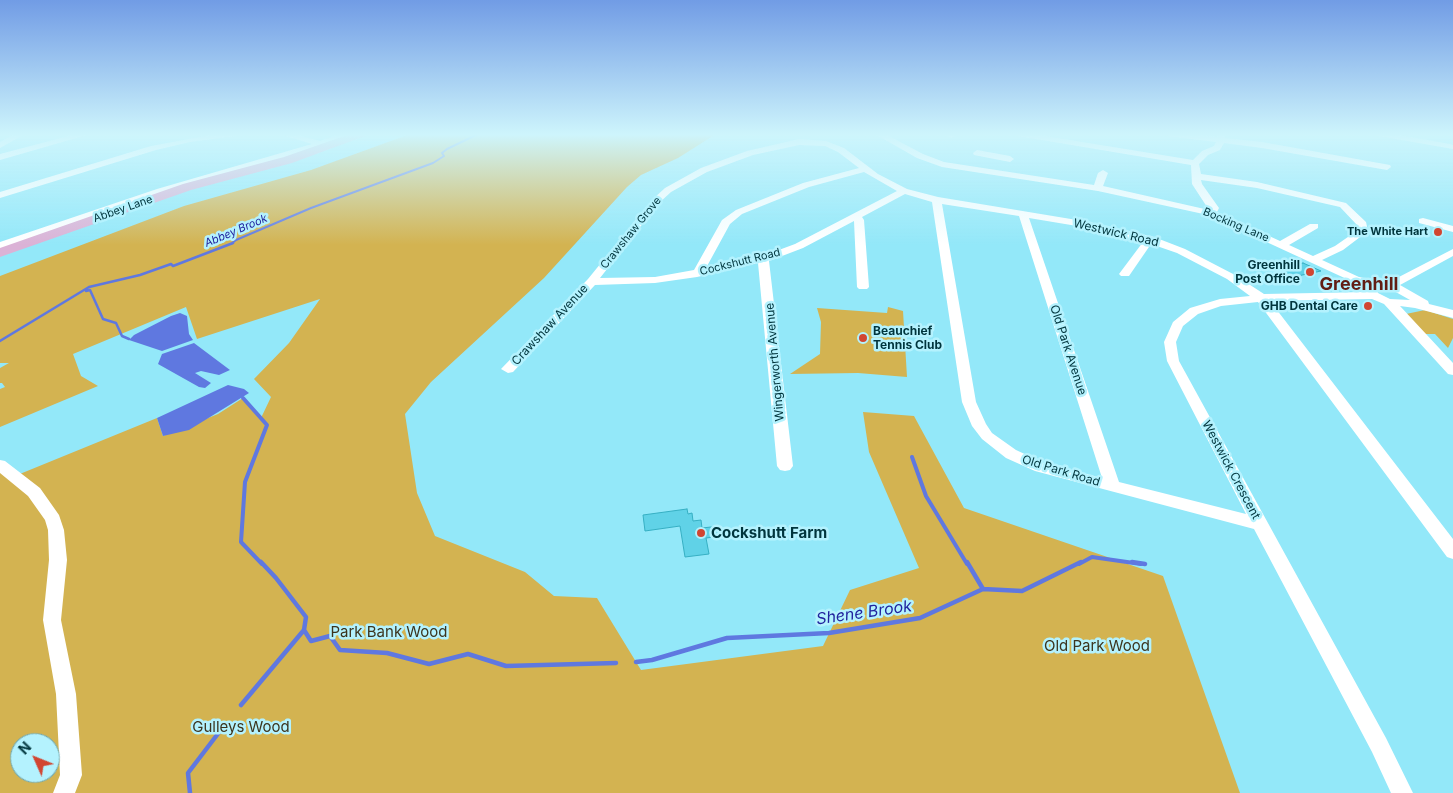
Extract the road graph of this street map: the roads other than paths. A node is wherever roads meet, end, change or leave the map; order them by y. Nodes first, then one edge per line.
1 (77, 171) edge
2 (233, 171) edge
3 (243, 171) edge
4 (702, 171) edge
5 (858, 171) edge
6 (869, 171) edge
7 (989, 171) edge
8 (1195, 171) edge
9 (1103, 173) dead end
10 (1195, 176) junction
11 (1098, 188) junction
12 (904, 191) junction
13 (0, 194) edge
14 (937, 200) junction
15 (1211, 213) junction
16 (1023, 214) junction
17 (855, 216) junction
18 (1423, 221) dead end
19 (1314, 226) dead end
20 (1453, 229) edge
21 (1150, 239) junction
22 (1281, 245) junction
23 (0, 246) edge
24 (1453, 252) edge
25 (0, 253) edge
26 (763, 258) junction
27 (1313, 260) junction
28 (697, 274) junction
29 (1124, 274) dead end
30 (592, 280) junction
31 (1399, 282) junction
32 (864, 287) dead end
33 (1377, 289) junction
34 (1261, 298) junction
35 (1408, 303) junction
36 (1441, 311) joint
37 (1453, 314) edge
38 (508, 369) dead end
39 (1453, 371) edge
40 (0, 465) edge
41 (785, 466) dead end
42 (1113, 486) junction
43 (1260, 524) junction
44 (1453, 552) edge
45 (64, 793) edge
46 (1402, 793) edge

1 - 13 street
2 - 23 street, Abbey Lane
3 - 25 main road, Abbey Lane
4 - 30 street, Crawshaw Grove
5 - 28 street
6 - 12 street, Westwick Road
7 - 11 street, Bocking Lane
8 - 10 street
9 - 11 street
10 - 15 street
10 - 27 street
11 - 15 street, Bocking Lane
12 - 14 street, Westwick Road
12 - 17 street, Cockshutt Road
14 - 16 street, Westwick Road
14 - 42 street, Old Park Road
15 - 22 street, Bocking Lane
16 - 21 street, Westwick Road
16 - 42 street, Old Park Avenue
17 - 26 street, Cockshutt Road
17 - 32 street
18 - 20 street
19 - 22 street
21 - 29 street
21 - 34 street, Westwick Road
22 - 27 street, Bocking Lane
24 - 31 street
26 - 28 street, Cockshutt Road
26 - 41 street, Wingerworth Avenue
27 - 33 street, Bocking Lane
28 - 30 street, Cockshutt Road
30 - 38 street, Crawshaw Avenue
31 - 33 street
31 - 35 street
33 - 34 street, Westwick Crescent
33 - 35 street
33 - 35 street
34 - 43 street, Westwick Crescent
34 - 44 street, Westwick Road
35 - 36 street
35 - 39 street
36 - 37 street
40 - 45 street
42 - 43 street, Old Park Road
43 - 46 street, Westwick Crescent

